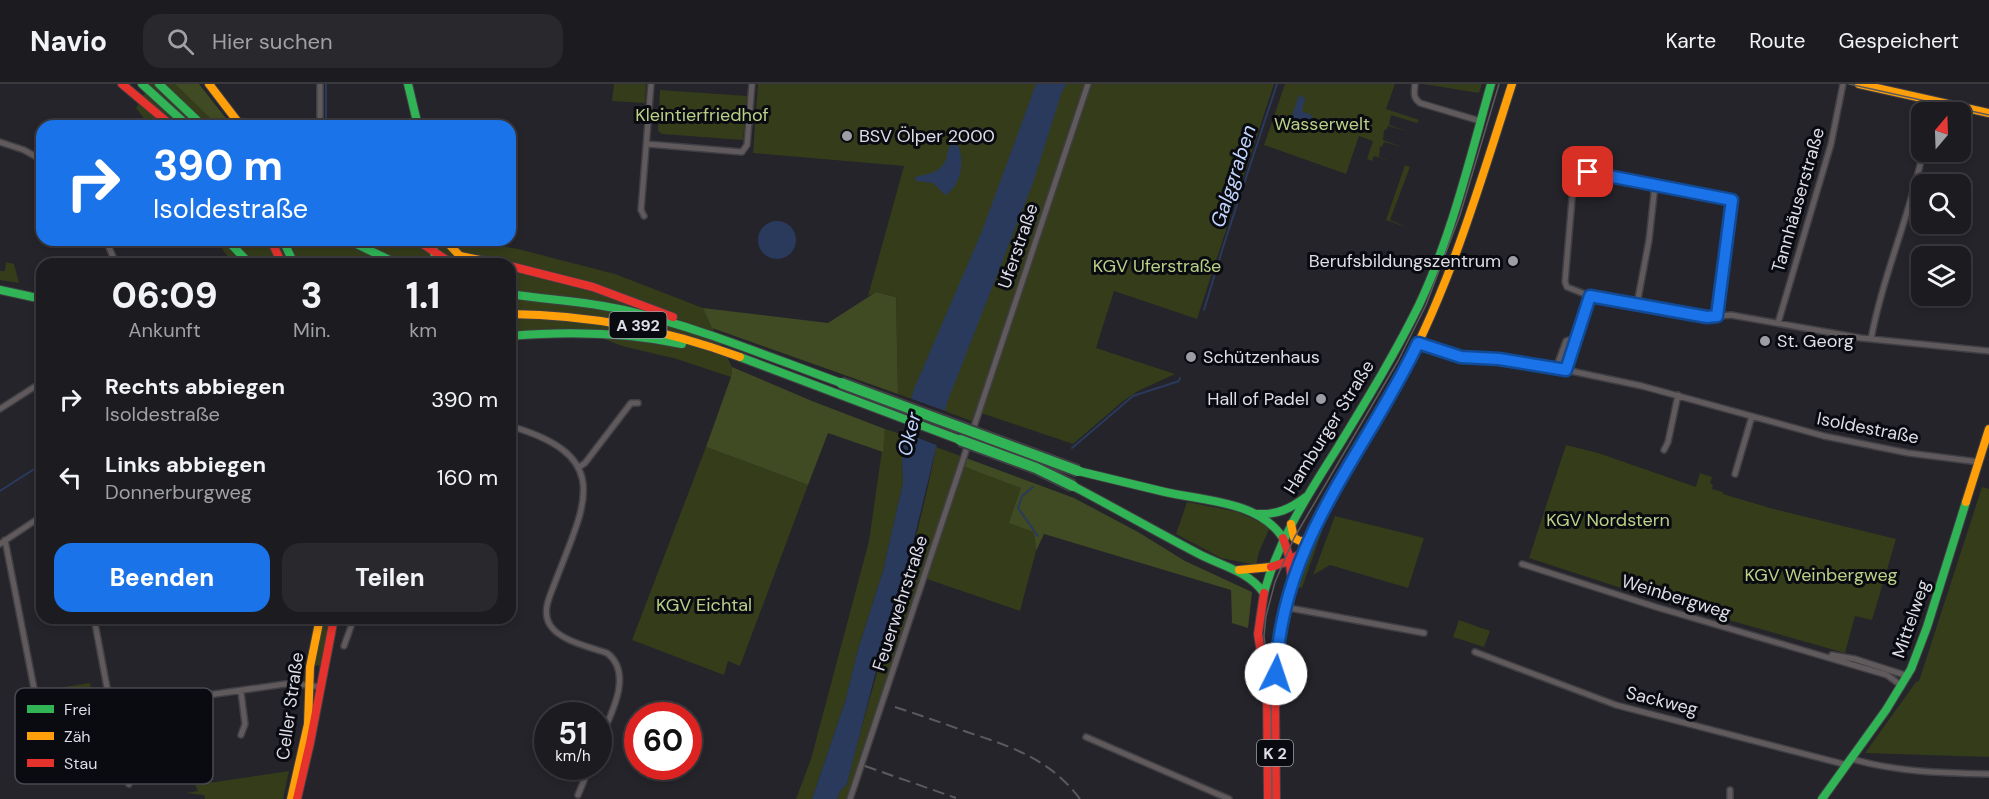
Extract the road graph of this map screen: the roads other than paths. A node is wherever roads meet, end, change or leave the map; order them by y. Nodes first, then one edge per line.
1 (142, 84) edge
2 (159, 84) edge
3 (208, 84) edge
4 (320, 84) edge
5 (408, 84) edge
6 (651, 84) edge
7 (752, 84) edge
8 (1088, 84) edge
9 (1415, 84) edge
10 (1491, 84) edge
11 (1512, 84) edge
12 (1843, 84) edge
13 (1859, 84) edge
14 (124, 86) edge
15 (1933, 100) joint
16 (229, 110) junction
17 (1989, 113) edge
18 (155, 120) edge
19 (165, 120) edge
20 (181, 120) edge
21 (197, 120) edge
22 (236, 120) edge
23 (240, 120) edge
24 (320, 120) edge
25 (417, 120) edge
26 (1480, 121) junction
27 (0, 142) edge
28 (647, 144) junction
29 (36, 157) edge
30 (1920, 162) edge
31 (1655, 185) junction
32 (644, 216) dead end
33 (233, 246) edge
34 (361, 246) edge
35 (373, 246) edge
36 (434, 246) edge
37 (451, 246) edge
38 (244, 258) edge
39 (387, 258) edge
40 (391, 258) edge
41 (444, 258) edge
42 (466, 258) edge
43 (516, 267) edge
44 (0, 290) edge
45 (516, 295) edge
46 (1590, 296) junction
47 (36, 298) edge
48 (1637, 304) junction
49 (516, 314) edge
50 (1717, 316) junction
51 (1779, 323) junction
52 (516, 336) edge
53 (717, 337) junction
54 (1575, 338) junction
55 (1871, 339) junction
56 (1418, 343) junction
57 (1989, 351) edge
58 (760, 364) junction
59 (1556, 368) junction
60 (1566, 370) junction
61 (36, 386) edge
62 (839, 388) junction
63 (1677, 395) junction
64 (638, 403) dead end
65 (0, 409) edge
66 (1752, 416) junction
67 (977, 417) joint
68 (516, 428) edge
69 (1989, 429) edge
70 (1664, 450) dead end
71 (1979, 462) junction
72 (578, 468) junction
73 (1735, 474) dead end
74 (1306, 497) junction
75 (1257, 514) junction
76 (36, 520) edge
77 (1291, 522) junction
78 (1283, 538) junction
79 (1307, 541) junction
80 (2, 542) edge
81 (1302, 553) junction
82 (1290, 560) junction
83 (1522, 564) dead end
84 (1271, 567) junction
85 (1239, 570) junction
86 (1292, 581) junction
87 (1264, 593) junction
88 (1284, 607) junction
89 (95, 624) edge
90 (319, 624) edge
91 (334, 624) edge
92 (352, 624) edge
93 (1424, 633) dead end
94 (344, 646) dead end
95 (1475, 652) dead end
96 (1822, 654) junction
97 (1905, 681) junction
98 (308, 685) junction
99 (321, 687) junction
100 (33, 688) edge
101 (107, 688) edge
102 (241, 692) junction
103 (213, 696) edge
104 (612, 708) edge
105 (241, 735) dead end
106 (1086, 737) dead end
107 (1849, 762) junction
108 (1989, 774) edge
109 (584, 780) edge
110 (1730, 790) dead end
111 (578, 795) dead end
112 (291, 799) edge
113 (297, 799) edge
114 (850, 799) edge
115 (1229, 799) edge
116 (1268, 799) edge
117 (1276, 799) edge
118 (1730, 799) edge
119 (1822, 799) edge

1 - 20 main road
2 - 21 main road
3 - 16 main road
4 - 24 street
5 - 25 main road
6 - 28 street
7 - 28 street
8 - 67 street, Uferstraße
9 - 26 street
10 - 26 main road, Hamburger Straße
11 - 56 main road, Hamburger Straße / K 2
12 - 51 street, Tannhäuserstraße
13 - 15 main road
14 - 18 main road
14 - 19 main road
15 - 17 main road
16 - 22 main road
16 - 23 main road
26 - 74 main road, Hamburger Straße
27 - 29 street
28 - 32 street
30 - 55 street
31 - 46 street
31 - 48 street
31 - 50 street
33 - 38 main road
34 - 39 main road
35 - 40 main road
36 - 41 main road
37 - 42 main road
43 - 53 main road
44 - 47 main road
45 - 53 main road, A 392
46 - 48 street
46 - 54 street
48 - 50 street
49 - 58 main road, A 392
50 - 51 street
51 - 55 street
52 - 58 main road
53 - 62 main road, A 392
54 - 59 street
54 - 60 street
55 - 57 street
56 - 59 street, Isoldestraße
56 - 79 main road, Hamburger Straße / K 2
58 - 62 main road, A 392
59 - 60 street, Isoldestraße
60 - 63 street, Isoldestraße
61 - 65 street
62 - 75 main road, A 392, bridge
62 - 85 main road, A 392, bridge
63 - 66 street, Isoldestraße
63 - 70 street
64 - 72 street
66 - 71 street, Isoldestraße
66 - 73 street
67 - 114 street, Feuerwehrstraße
68 - 72 street
69 - 71 main road, Mittelweg
71 - 97 main road, Mittelweg
72 - 104 street
74 - 75 main road
74 - 77 main road, Hamburger Straße
75 - 78 main road
76 - 80 street
77 - 78 main road, Hamburger Straße
77 - 79 main road
78 - 82 main road
78 - 84 main road, Hamburger Straße
79 - 81 main road, Hamburger Straße / K 2
80 - 100 street
81 - 82 main road
81 - 86 main road, Hamburger Straße / K 2
82 - 84 main road
82 - 86 main road
83 - 96 street, Weinbergweg
84 - 85 main road
84 - 87 main road, Hamburger Straße / K 2
85 - 87 main road
86 - 88 main road, Hamburger Straße / K 2
87 - 116 main road, Hamburger Straße / K 2
88 - 93 street
88 - 117 main road, Hamburger Straße / K 2
89 - 101 street
90 - 98 main road, Celler Straße
91 - 99 main road, Celler Straße
92 - 94 street
95 - 107 street, Sackweg
96 - 97 street, Weinbergweg
96 - 97 street, Weinbergweg
97 - 107 main road, Mittelweg
98 - 99 street
98 - 102 street
98 - 112 main road, Celler Straße
99 - 113 main road, Celler Straße
102 - 103 street
102 - 105 street
106 - 115 street
107 - 108 street, Sackweg
107 - 119 main road, Mittelweg
109 - 111 street
110 - 118 street

